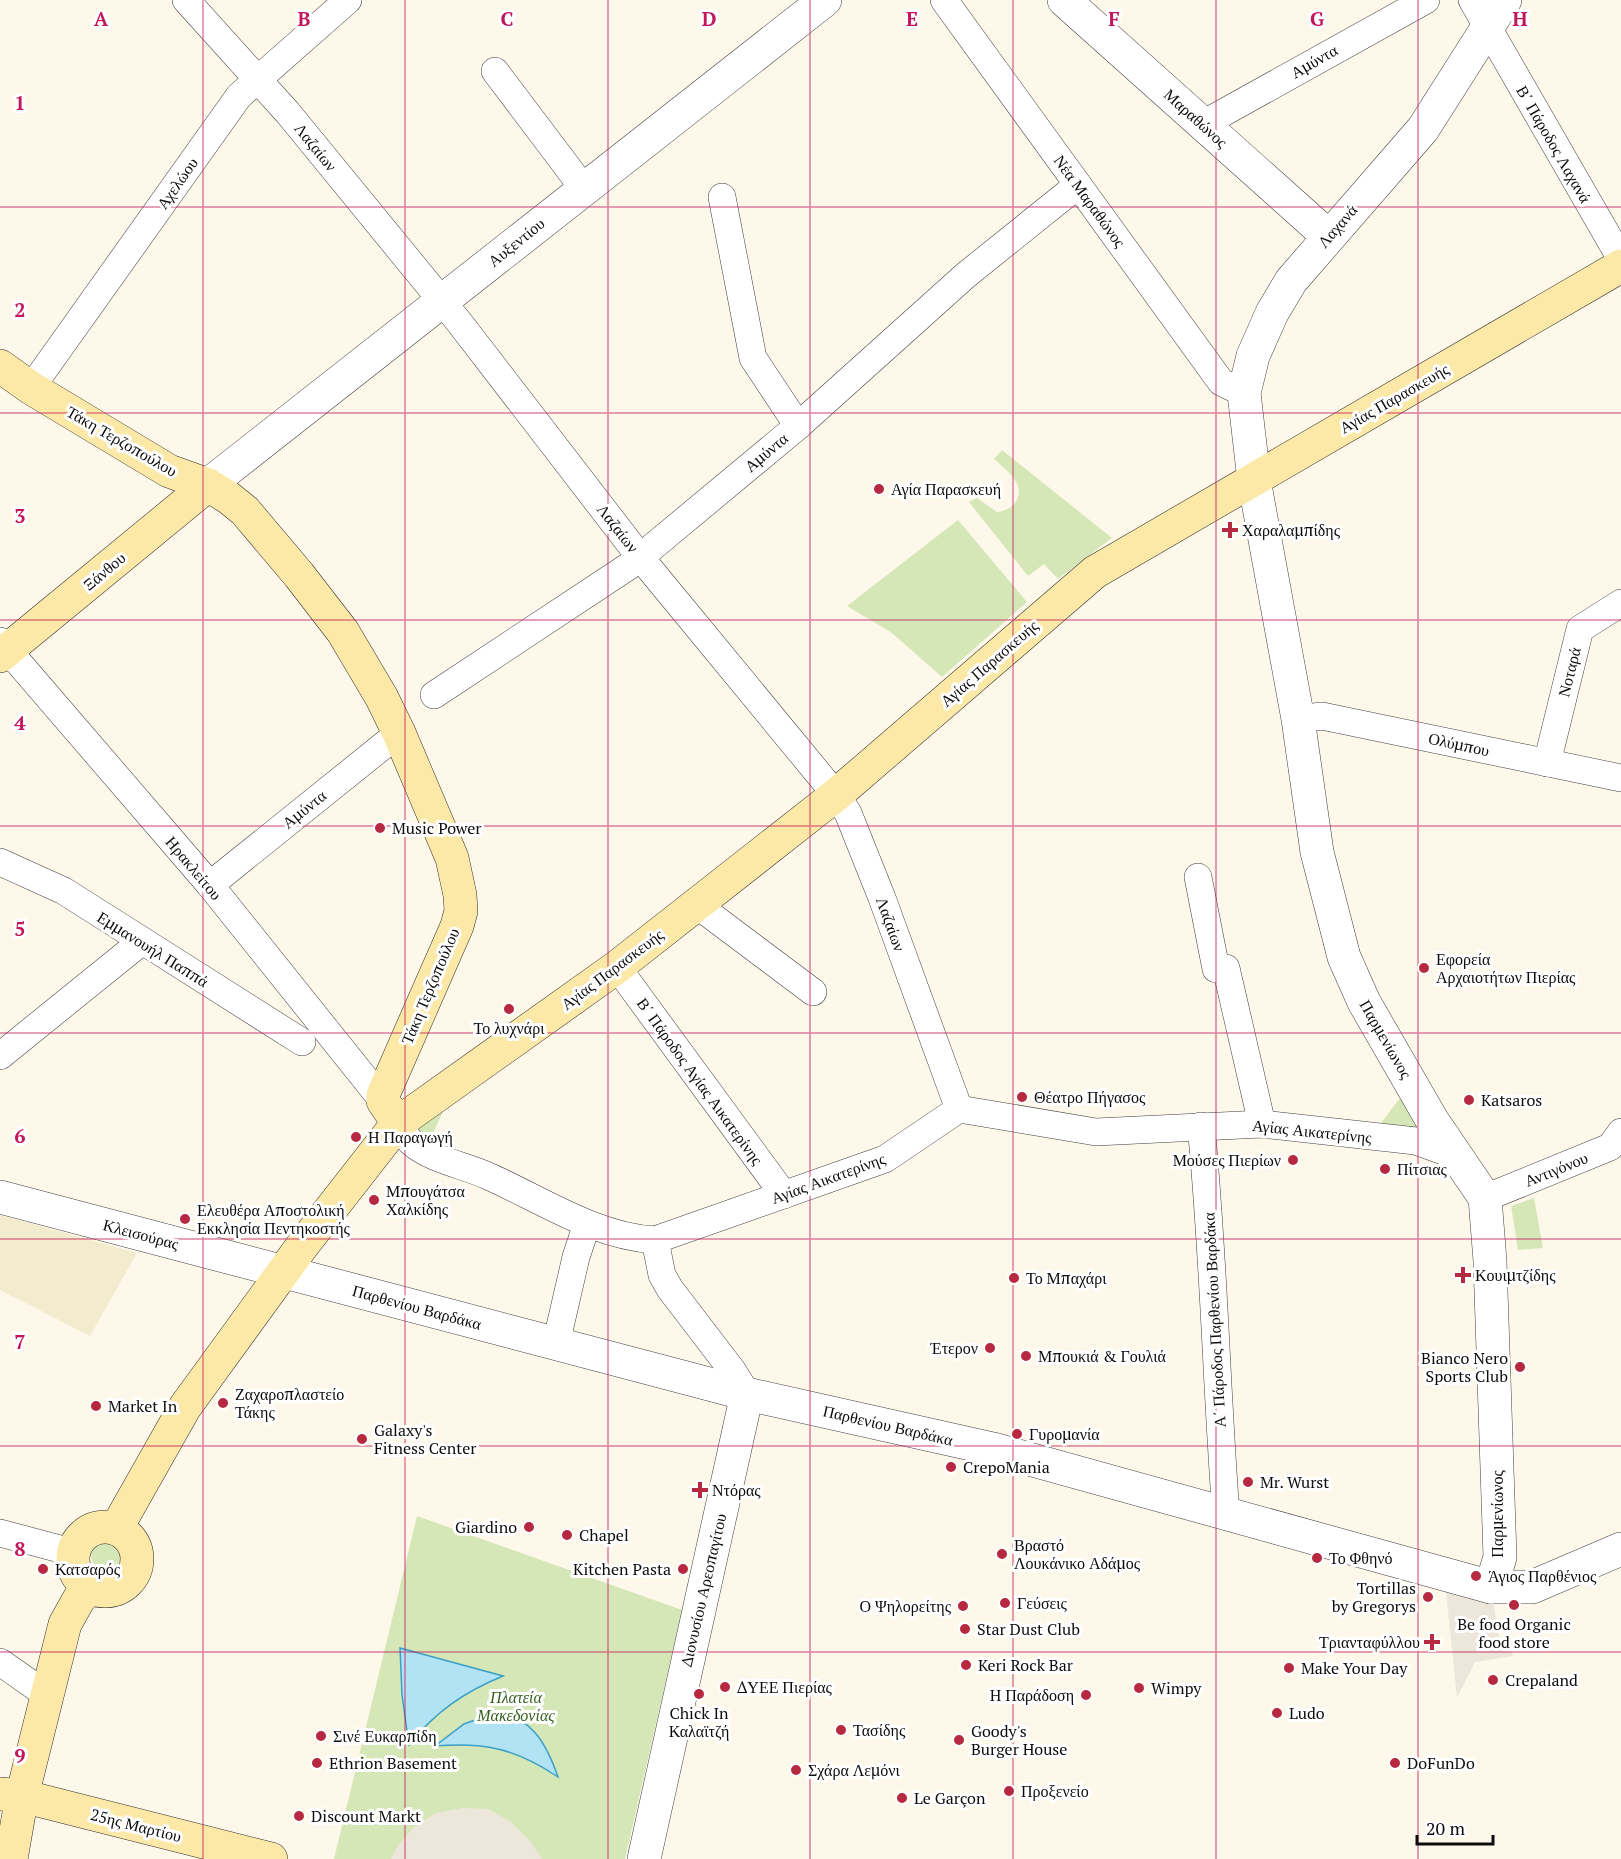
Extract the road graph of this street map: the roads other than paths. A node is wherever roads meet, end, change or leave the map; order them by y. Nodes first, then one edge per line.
1 (186, 0) edge
2 (348, 0) edge
3 (825, 0) edge
4 (944, 0) edge
5 (1064, 0) edge
6 (1426, 0) edge
7 (1472, 0) edge
8 (1505, 0) edge
9 (1488, 28) junction
10 (495, 71) dead end
11 (257, 78) junction
12 (1203, 124) junction
13 (1078, 185) junction
14 (584, 189) junction
15 (722, 196) dead end
16 (1328, 236) junction
17 (1621, 259) edge
18 (1621, 266) edge
19 (442, 302) junction
20 (0, 366) edge
21 (32, 388) junction
22 (1244, 393) junction
23 (798, 426) junction
24 (1254, 480) junction
25 (208, 485) junction
26 (640, 557) junction
27 (1621, 603) edge
28 (3, 649) edge
29 (434, 695) dead end
30 (1298, 719) junction
31 (399, 734) junction
32 (1548, 763) junction
33 (1621, 778) edge
34 (836, 795) junction
35 (0, 862) edge
36 (1198, 877) dead end
37 (210, 885) junction
38 (697, 904) junction
39 (141, 942) junction
40 (617, 967) junction
41 (813, 993) dead end
42 (303, 1042) dead end
43 (0, 1056) edge
44 (959, 1109) junction
45 (391, 1112) junction
46 (1262, 1124) junction
47 (1201, 1126) junction
48 (1621, 1132) edge
49 (1457, 1156) junction
50 (784, 1195) junction
51 (0, 1197) edge
52 (1485, 1198) junction
53 (587, 1224) junction
54 (655, 1240) junction
55 (282, 1272) junction
56 (556, 1344) junction
57 (747, 1394) junction
58 (1226, 1514) junction
59 (116, 1528) junction
60 (0, 1533) edge
61 (1621, 1549) edge
62 (73, 1556) junction
63 (90, 1587) junction
64 (1491, 1587) junction
65 (0, 1662) edge
66 (47, 1695) junction
67 (11, 1795) edge
68 (12, 1859) edge
69 (271, 1859) edge
70 (644, 1859) edge

1 - 11 street, Λαζαίων
2 - 11 street, Αχελώου
3 - 14 street, Αυξεντίου
4 - 13 street, Νέα Μαραθώνος
5 - 12 street, Μαραθώνος
6 - 12 street, Αμύντα
7 - 9 street, Β΄ Πάροδος Λαχανά
8 - 9 street, Λαχανά
9 - 16 street, Λαχανά
9 - 17 street, Β΄ Πάροδος Λαχανά
10 - 14 street
11 - 19 street, Λαζαίων
11 - 21 street, Αχελώου
12 - 16 street, Μαραθώνος
13 - 22 street, Νέα Μαραθώνος
13 - 23 street, Αμύντα
14 - 19 street, Αυξεντίου
15 - 23 street
16 - 22 street, Λαχανά
18 - 24 main road, Αγίας Παρασκευής
19 - 25 street, Αυξεντίου
19 - 26 street, Λαζαίων
20 - 21 main road, Τάκη Τερζοπούλου
21 - 25 main road, Τάκη Τερζοπούλου
22 - 24 street, Λαχανά
23 - 26 street, Αμύντα
24 - 30 street, Παρμενίωνος
24 - 34 main road, Αγίας Παρασκευής
25 - 28 main road, Ξάνθου
25 - 31 main road, Τάκη Τερζοπούλου
26 - 29 street, Αμύντα
26 - 34 street, Λαζαίων
27 - 32 street, Νοταρά
28 - 37 street, Ηρακλείτου
30 - 32 street, Ολύμπου
30 - 49 street, Παρμενίωνος
31 - 37 street, Αμύντα
31 - 45 main road, Τάκη Τερζοπούλου
32 - 33 street, Ολύμπου
34 - 38 main road, Αγίας Παρασκευής
34 - 44 street, Λαζαίων
35 - 39 street, Εμμανουήλ Παππά
36 - 46 street
37 - 45 street, Ηρακλείτου
38 - 40 main road, Αγίας Παρασκευής
38 - 41 street
39 - 42 street, Εμμανουήλ Παππά
39 - 43 street
40 - 45 main road, Αγίας Παρασκευής
40 - 50 street, Β΄ Πάροδος Αγίας Αικατερίνης
44 - 47 street, Αγίας Αικατερίνης
44 - 50 street, Αγίας Αικατερίνης
45 - 53 street, Αγίας Αικατερίνης
45 - 55 main road, Τάκη Τερζοπούλου
46 - 47 street, Αγίας Αικατερίνης
46 - 49 street, Αγίας Αικατερίνης
47 - 58 street, Α΄ Πάροδος Παρθενίου Βαρδάκα
48 - 52 street, Αντιγόνου
49 - 52 street, Παρμενίωνος
50 - 54 street, Αγίας Αικατερίνης
51 - 55 street, Κλεισούρας
52 - 64 street, Παρμενίωνος
53 - 54 street, Αγίας Αικατερίνης
53 - 56 street
54 - 57 street
55 - 56 street, Παρθενίου Βαρδάκα
55 - 59 main road, Τάκη Τερζοπούλου
56 - 57 street, Παρθενίου Βαρδάκα
57 - 58 street, Παρθενίου Βαρδάκα
57 - 70 street, Διονυσίου Αρεοπαγίτου
58 - 64 street, Παρθενίου Βαρδάκα
59 - 62 main road
59 - 63 main road
60 - 62 street
61 - 64 street, Παρθενίου Βαρδάκα
62 - 63 main road
63 - 66 main road
65 - 66 street
66 - 67 main road
67 - 68 main road
67 - 69 main road, 25ης Μαρτίου

